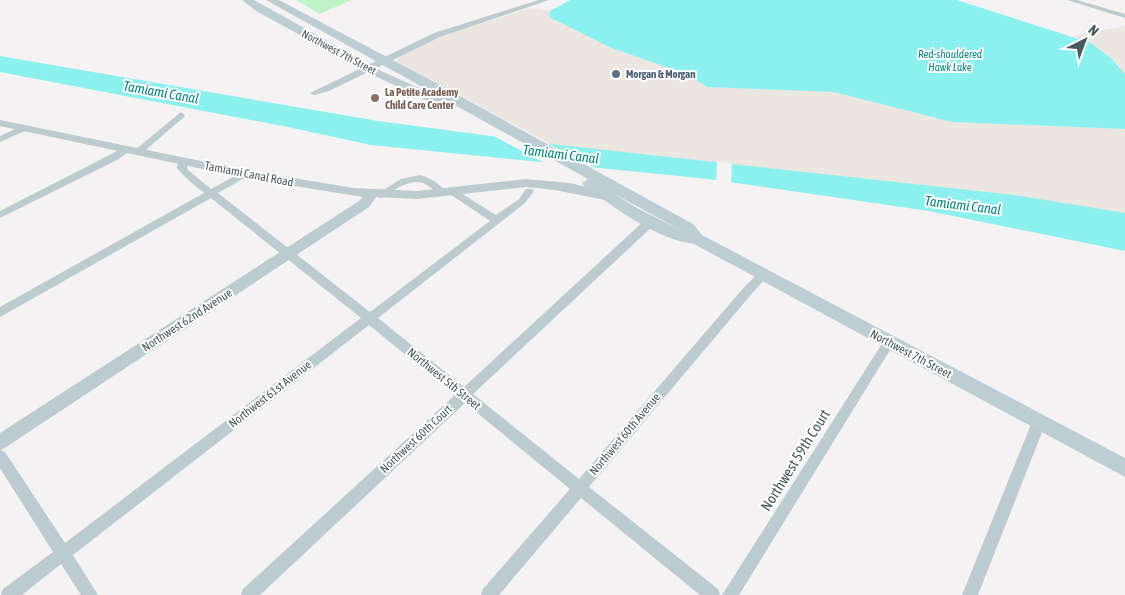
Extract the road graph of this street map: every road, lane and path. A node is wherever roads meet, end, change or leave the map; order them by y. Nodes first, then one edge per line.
1 (247, 0) edge
2 (271, 0) edge
3 (526, 0) edge
4 (546, 0) edge
5 (1070, 0) edge
6 (1087, 0) edge
7 (1125, 11) edge
8 (1125, 16) edge
9 (380, 58) junction
10 (366, 66) junction
11 (181, 115) dead end
12 (0, 123) edge
13 (24, 128) junction
14 (0, 139) edge
15 (132, 150) junction
16 (183, 161) junction
17 (559, 166) joint
18 (245, 174) junction
19 (500, 187) junction
20 (529, 191) junction
21 (448, 193) junction
22 (210, 194) junction
23 (376, 194) junction
24 (610, 197) junction
25 (632, 212) junction
26 (0, 215) edge
27 (670, 218) junction
28 (496, 220) junction
29 (650, 222) junction
30 (697, 239) junction
31 (288, 254) junction
32 (764, 275) junction
33 (0, 312) edge
34 (368, 318) junction
35 (889, 342) junction
36 (464, 395) junction
37 (1039, 422) junction
38 (0, 443) edge
39 (0, 456) edge
40 (1125, 468) edge
41 (579, 489) junction
42 (63, 553) junction
43 (10, 595) edge
44 (90, 595) edge
45 (249, 595) edge
46 (489, 595) edge
47 (712, 595) edge
48 (730, 595) edge
49 (970, 595) edge

1 - 10 main road, Northwest 7th Street
2 - 9 main road, Northwest 7th Street
3 - 9 street
4 - 9 street
5 - 8 street
6 - 7 street
9 - 10 street
9 - 27 main road, Northwest 7th Street
10 - 10 street
10 - 17 main road, Northwest 7th Street
11 - 15 street
12 - 13 street, Tamiami Canal Road
13 - 14 street
13 - 15 street, Tamiami Canal Road
15 - 16 street, Tamiami Canal Road
15 - 26 street
16 - 18 street, Tamiami Canal Road
16 - 22 street, Northwest 5th Street
17 - 24 main road, Northwest 7th Street
18 - 22 street
18 - 23 street, Tamiami Canal Road
19 - 20 street, Tamiami Canal Road
19 - 21 street, Tamiami Canal Road
19 - 24 street, Tamiami Canal Road
20 - 25 street, Tamiami Canal Road
20 - 28 street, Northwest 61st Avenue
21 - 23 street, Tamiami Canal Road
21 - 28 street
22 - 31 street, Northwest 5th Street
22 - 33 street
23 - 31 street, Northwest 62nd Avenue
24 - 25 main road, Northwest 7th Street
24 - 27 main road
25 - 29 main road, Northwest 7th Street
27 - 30 main road, Northwest 7th Street
28 - 34 street, Northwest 61st Avenue
29 - 30 main road, Northwest 7th Street
29 - 36 street, Northwest 60th Court
30 - 32 main road, Northwest 7th Street
31 - 34 street, Northwest 5th Street
31 - 38 street, Northwest 62nd Avenue
32 - 35 main road, Northwest 7th Street
32 - 41 street, Northwest 60th Avenue
34 - 36 street, Northwest 5th Street
34 - 42 street, Northwest 61st Avenue
35 - 37 main road, Northwest 7th Street
35 - 48 street, Northwest 59th Court
36 - 41 street, Northwest 5th Street
36 - 45 street, Northwest 60th Court
37 - 40 main road, Northwest 7th Street
37 - 49 street
39 - 42 street
41 - 46 street, Northwest 60th Avenue
41 - 47 street, Northwest 5th Street
42 - 43 street, Northwest 61st Avenue
42 - 44 street

